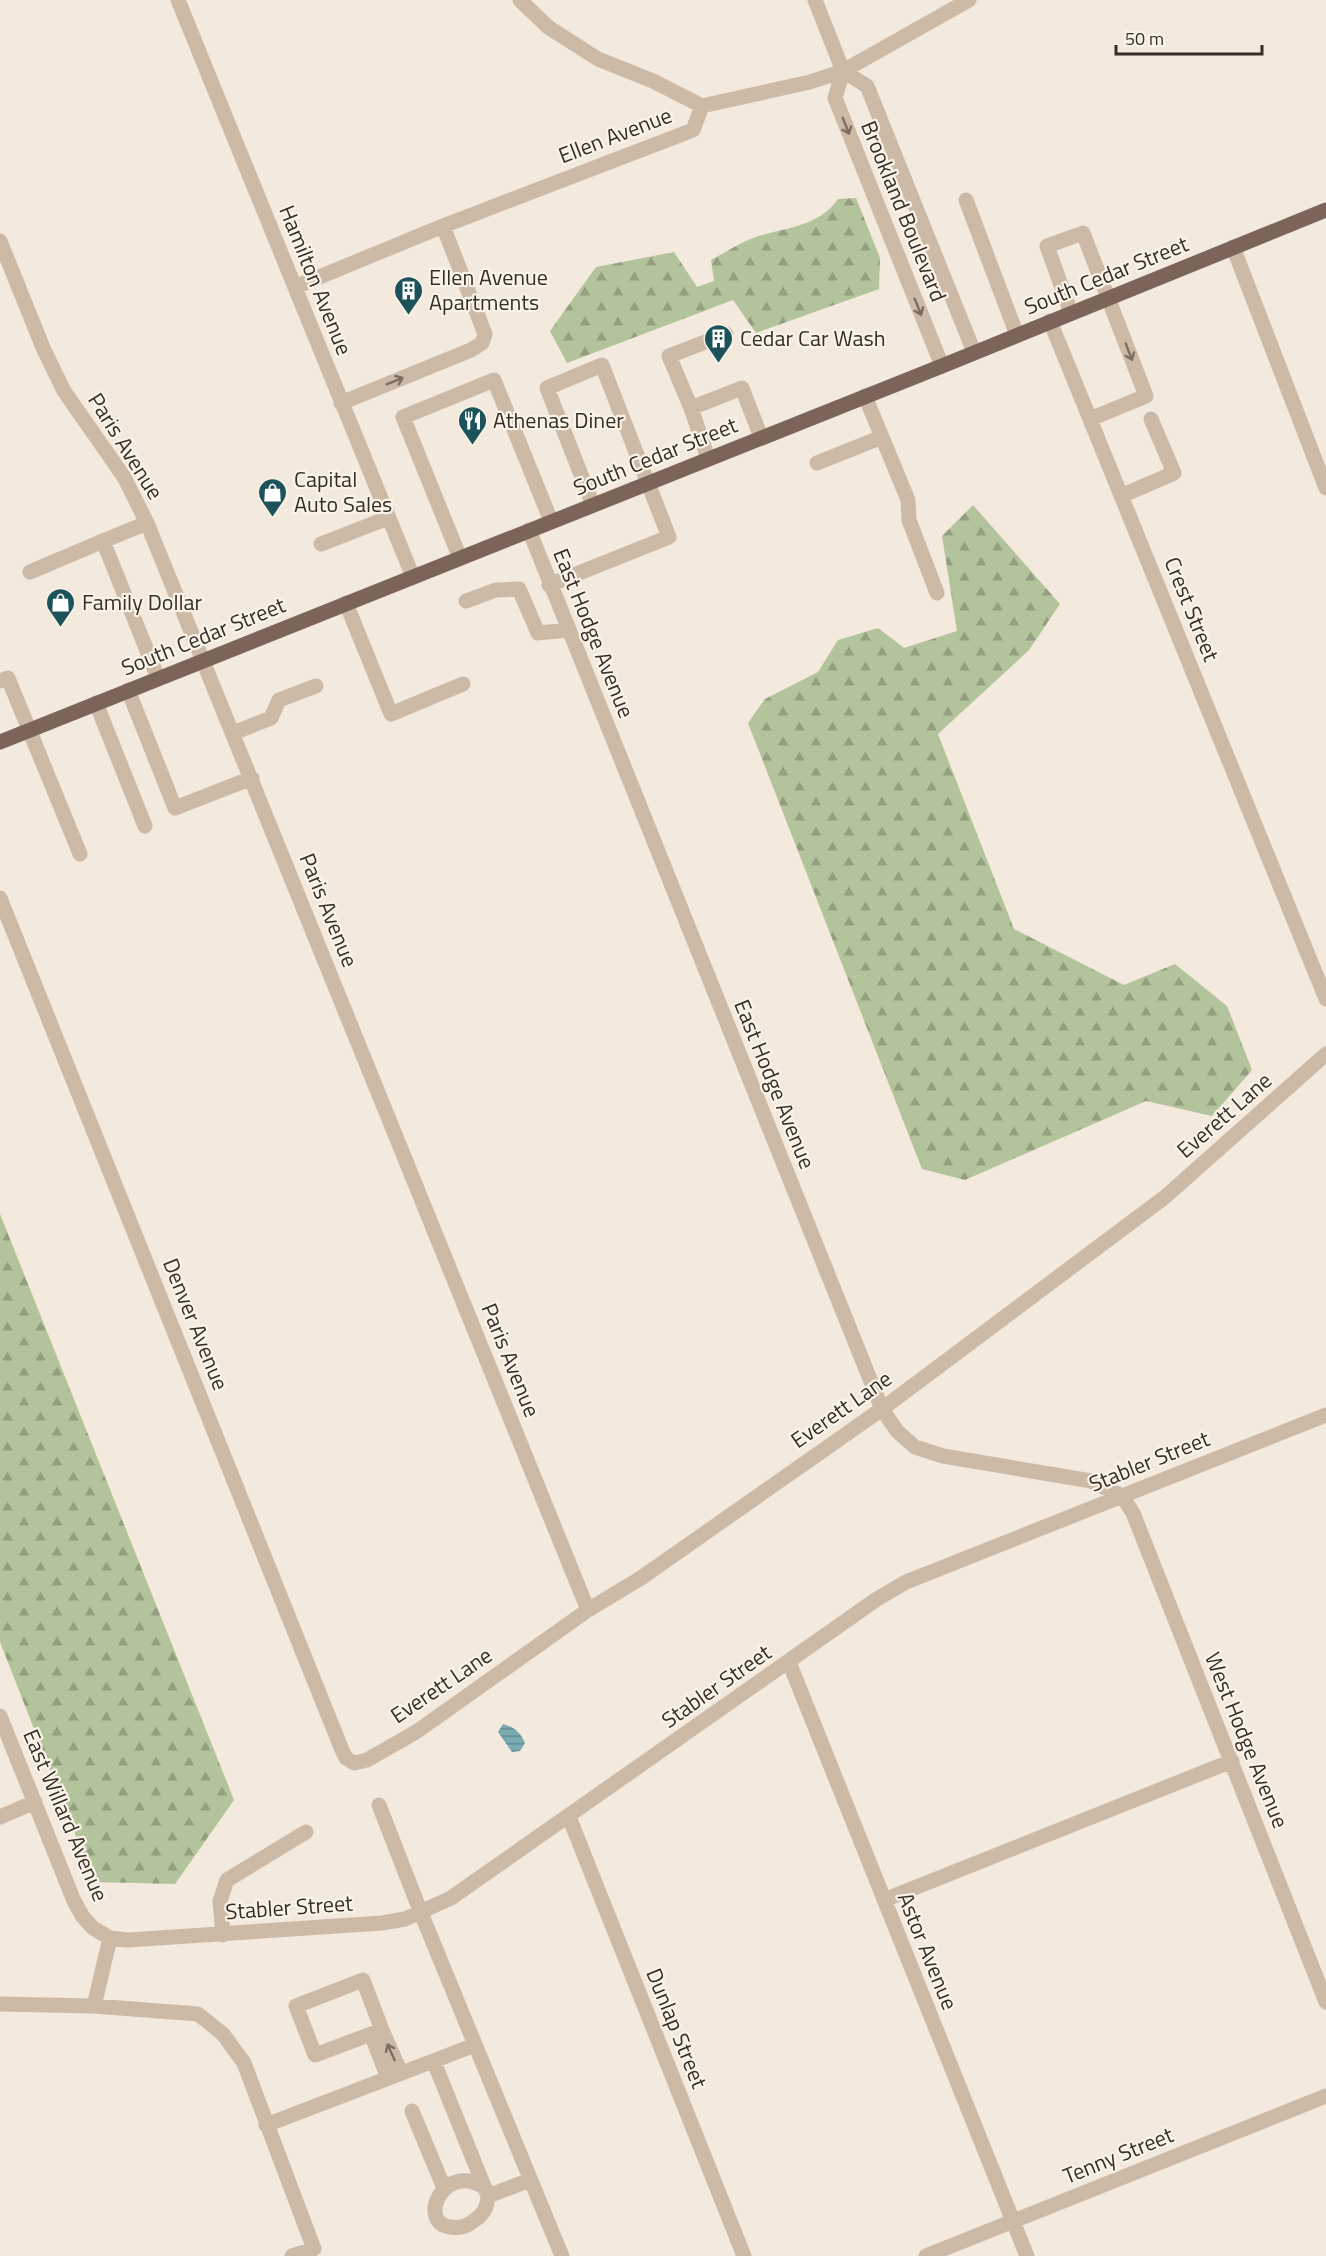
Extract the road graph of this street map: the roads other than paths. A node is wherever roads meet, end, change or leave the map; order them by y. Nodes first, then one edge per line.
1 (178, 0) edge
2 (520, 0) edge
3 (815, 0) edge
4 (969, 0) edge
5 (843, 70) junction
6 (702, 106) junction
7 (966, 200) dead end
8 (1326, 210) edge
9 (443, 226) junction
10 (0, 241) edge
11 (1233, 248) junction
12 (295, 287) junction
13 (1108, 298) junction
14 (1071, 313) junction
15 (1050, 321) junction
16 (726, 334) dead end
17 (1017, 335) junction
18 (974, 352) junction
19 (942, 366) junction
20 (865, 396) junction
21 (341, 403) junction
22 (691, 408) junction
23 (1090, 419) junction
24 (1151, 419) dead end
25 (761, 437) junction
26 (882, 437) junction
27 (708, 458) junction
28 (817, 463) dead end
29 (649, 482) junction
30 (1326, 488) edge
31 (1121, 496) junction
32 (593, 505) junction
33 (388, 518) junction
34 (552, 521) junction
35 (147, 522) junction
36 (529, 530) junction
37 (103, 541) junction
38 (321, 544) dead end
39 (460, 558) junction
40 (30, 572) dead end
41 (412, 577) junction
42 (549, 585) junction
43 (937, 593) dead end
44 (466, 601) dead end
45 (345, 603) junction
46 (568, 630) junction
47 (202, 661) junction
48 (158, 678) junction
49 (0, 681) edge
50 (463, 684) dead end
51 (316, 686) dead end
52 (128, 690) junction
53 (96, 703) junction
54 (30, 730) junction
55 (233, 733) junction
56 (0, 742) edge
57 (252, 778) junction
58 (145, 826) dead end
59 (80, 854) dead end
60 (0, 898) edge
61 (1326, 999) edge
62 (1326, 1054) edge
63 (882, 1409) junction
64 (1326, 1415) edge
65 (1122, 1496) junction
66 (588, 1610) junction
67 (789, 1662) junction
68 (0, 1716) edge
69 (1232, 1761) junction
70 (354, 1763) joint
71 (35, 1802) junction
72 (379, 1805) dead end
73 (0, 1816) edge
74 (569, 1817) junction
75 (306, 1832) dead end
76 (884, 1900) junction
77 (421, 1912) junction
78 (223, 1935) junction
79 (110, 1938) junction
80 (1326, 2002) edge
81 (0, 2004) edge
82 (94, 2006) junction
83 (376, 2032) junction
84 (475, 2045) junction
85 (434, 2062) junction
86 (394, 2075) junction
87 (1326, 2096) edge
88 (412, 2110) dead end
89 (266, 2125) junction
90 (530, 2180) junction
91 (444, 2188) junction
92 (487, 2192) junction
93 (1013, 2221) junction
94 (316, 2252) edge
95 (292, 2256) edge
96 (562, 2256) edge
97 (744, 2256) edge
98 (926, 2256) edge
99 (1027, 2256) edge

1 - 12 street, Hamilton Avenue
2 - 6 street
3 - 5 street
4 - 5 street, Ellen Avenue
5 - 6 street, Ellen Avenue
5 - 18 street, Brookland Boulevard
5 -> 19 street, Brookland Boulevard
6 - 9 street, Ellen Avenue
7 - 17 street
8 - 11 main road, South Cedar Street
9 - 12 street, Ellen Avenue
21 -> 9 street
10 - 35 street, Paris Avenue
11 - 13 main road, South Cedar Street
11 - 30 street
12 - 21 street, Hamilton Avenue
13 - 14 main road, South Cedar Street
13 - 14 street
13 -> 23 street
14 - 15 main road, South Cedar Street
15 - 17 main road, South Cedar Street
15 - 23 street, Crest Street
16 - 22 street
17 - 18 main road, South Cedar Street
18 - 19 main road, South Cedar Street
19 - 20 main road, South Cedar Street
20 - 25 main road, South Cedar Street
20 - 26 street
21 - 33 street, Hamilton Avenue
22 - 25 street
22 - 27 street
23 - 31 street, Crest Street
24 - 31 street
25 - 27 main road, South Cedar Street
26 - 28 street
26 - 43 street
27 - 29 main road, South Cedar Street
29 - 32 main road, South Cedar Street
29 - 32 street
29 - 42 street
31 - 61 street, Crest Street
32 - 34 main road, South Cedar Street
33 - 38 street
33 - 41 street, Hamilton Avenue
34 - 36 main road, South Cedar Street
34 - 39 street
35 - 37 street
35 - 47 street, Paris Avenue
36 - 39 main road, South Cedar Street
36 - 42 street, East Hodge Avenue
37 - 40 street
37 - 48 street
39 - 41 main road, South Cedar Street
41 - 45 main road, South Cedar Street
42 - 46 street, East Hodge Avenue
44 - 46 street
45 - 47 main road, South Cedar Street
45 - 50 street
46 - 63 street, East Hodge Avenue
47 - 48 main road, South Cedar Street
47 - 55 street, Paris Avenue
48 - 52 main road, South Cedar Street
49 - 54 street
51 - 55 street
52 - 53 main road, South Cedar Street
52 - 57 street
53 - 54 main road, South Cedar Street
53 - 58 street
54 - 56 main road, South Cedar Street
54 - 59 street
55 - 57 street, Paris Avenue
57 - 66 street, Paris Avenue
60 - 70 street, Denver Avenue
62 - 63 street, Everett Lane
63 - 65 street, East Hodge Avenue
63 - 66 street, Everett Lane
64 - 65 street, Stabler Street
65 - 67 street, Stabler Street
65 - 69 street, West Hodge Avenue
66 - 70 street, Everett Lane
67 - 74 street, Stabler Street
67 - 76 street, Astor Avenue
68 - 71 street, East Willard Avenue
69 - 76 street
69 - 80 street, West Hodge Avenue
71 - 73 street
71 - 79 street, East Willard Avenue
72 - 77 street
74 - 77 street, Stabler Street
74 - 97 street, Dunlap Street
75 - 78 street
76 - 93 street, Astor Avenue
77 - 78 street, Stabler Street
77 - 84 street
78 - 79 street, Stabler Street
79 - 82 street
81 - 82 street
82 - 89 street
83 - 83 street
83 - 86 street
84 - 85 street
84 - 90 street
85 - 86 street
85 - 92 street
86 - 89 street
87 - 93 street, Tenny Street
88 - 91 street
89 - 94 street
90 - 92 street
90 - 96 street
91 - 92 street
91 - 92 street
93 - 98 street, Tenny Street
93 - 99 street, Astor Avenue
94 - 95 street

